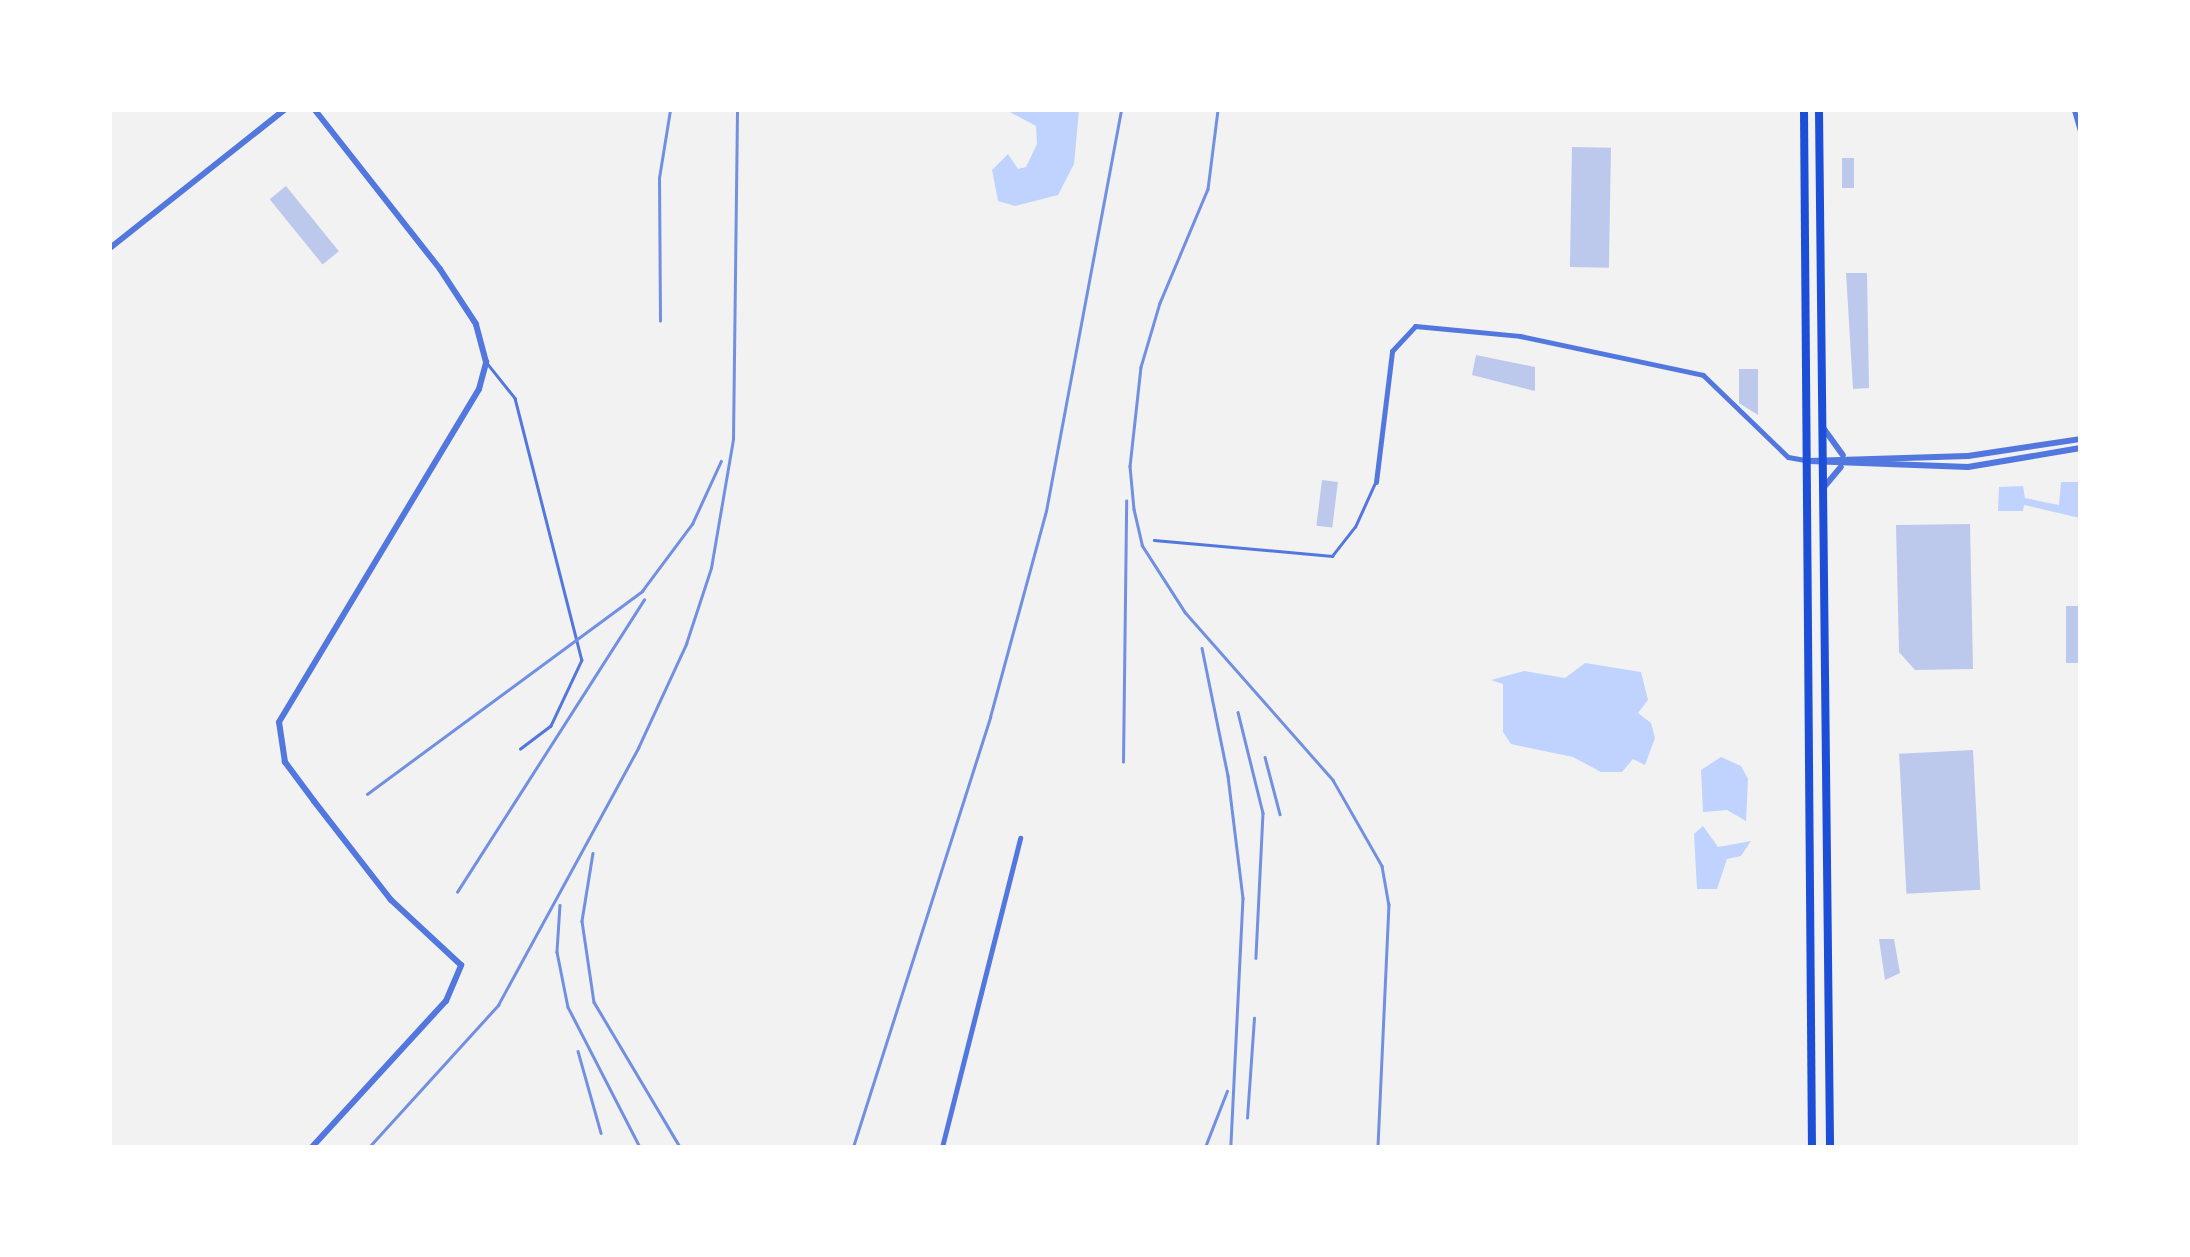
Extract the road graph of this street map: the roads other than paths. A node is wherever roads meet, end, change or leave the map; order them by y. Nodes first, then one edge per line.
1 (284, 110) edge
2 (314, 110) edge
3 (1804, 110) edge
4 (1819, 110) edge
5 (2074, 110) edge
6 (2080, 131) edge
7 (110, 248) edge
8 (486, 362) junction
9 (1822, 419) junction
10 (2080, 438) edge
11 (2080, 448) edge
12 (1844, 456) junction
13 (1822, 460) junction
14 (1808, 461) junction
15 (1842, 466) junction
16 (1376, 482) joint
17 (1822, 490) junction
18 (1154, 540) dead end
19 (522, 750) dead end
20 (1020, 838) dead end
21 (312, 1147) edge
22 (942, 1147) edge
23 (1812, 1147) edge
24 (1830, 1147) edge

1 - 7 street
2 - 8 street
3 - 14 highway
4 - 9 highway
5 - 6 street
8 - 19 lane
8 - 21 street
9 - 12 street
9 - 13 highway
10 - 12 street
11 - 15 street
12 - 13 street
13 - 14 street
13 - 15 street
13 - 17 highway
14 - 16 street
14 - 23 highway
15 - 17 street
16 - 18 lane
17 - 24 highway
20 - 22 street

